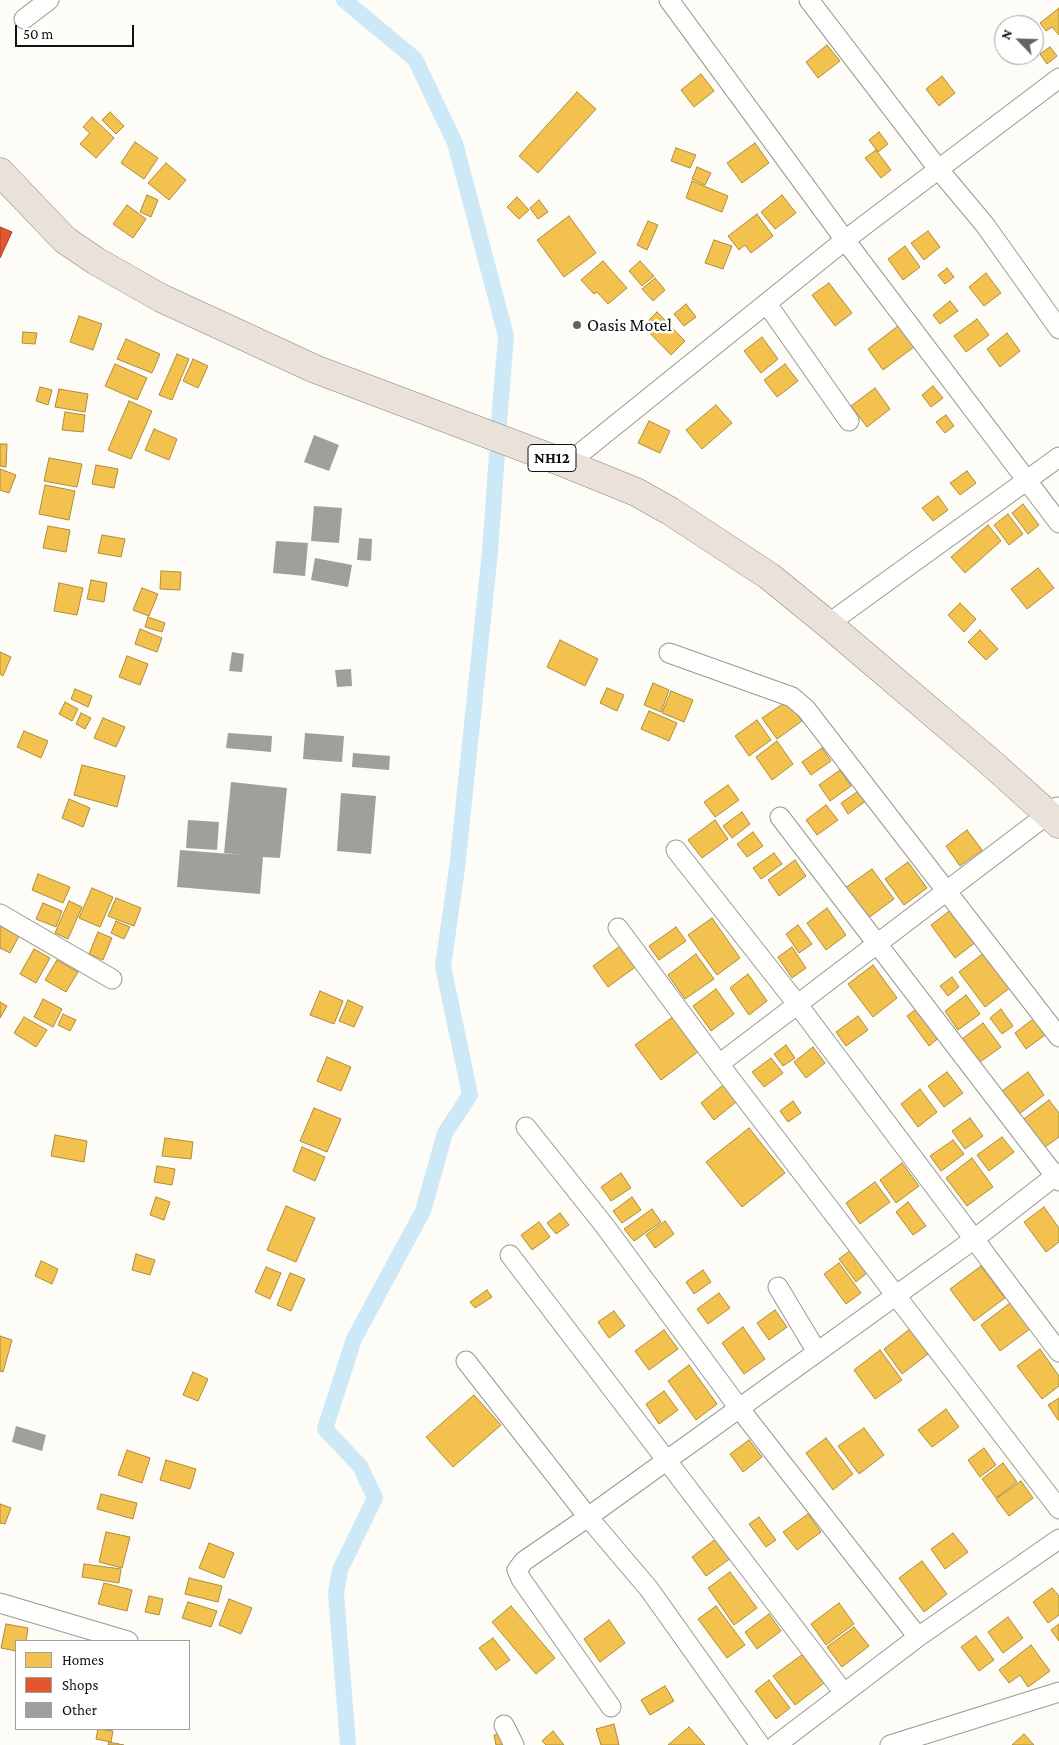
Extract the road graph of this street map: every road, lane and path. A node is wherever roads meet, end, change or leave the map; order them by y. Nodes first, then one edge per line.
1 (48, 0) edge
2 (669, 0) edge
3 (809, 0) edge
4 (24, 19) dead end
5 (1059, 78) edge
6 (939, 170) junction
7 (0, 172) edge
8 (846, 240) junction
9 (767, 304) junction
10 (1059, 329) edge
11 (849, 421) dead end
12 (1059, 458) edge
13 (567, 464) junction
14 (1027, 480) junction
15 (1059, 523) edge
16 (828, 624) junction
17 (670, 653) dead end
18 (1055, 814) edge
19 (780, 817) dead end
20 (676, 850) dead end
21 (946, 891) junction
22 (0, 914) edge
23 (618, 928) dead end
24 (877, 944) junction
25 (112, 979) dead end
26 (798, 1005) junction
27 (1059, 1037) edge
28 (719, 1064) junction
29 (526, 1127) dead end
30 (1058, 1177) edge
31 (973, 1240) junction
32 (510, 1255) dead end
33 (778, 1287) dead end
34 (896, 1294) junction
35 (817, 1352) junction
36 (1059, 1352) edge
37 (466, 1360) dead end
38 (739, 1408) junction
39 (667, 1460) junction
40 (1059, 1509) edge
41 (588, 1517) junction
42 (1059, 1539) edge
43 (0, 1603) edge
44 (918, 1637) junction
45 (125, 1640) edge
46 (1059, 1692) edge
47 (844, 1693) junction
48 (611, 1707) dead end
49 (504, 1725) dead end
50 (514, 1745) edge
51 (760, 1745) edge
52 (776, 1745) edge
53 (890, 1745) edge

1 - 4 street
2 - 8 street
3 - 6 street
5 - 6 street
6 - 8 street
6 - 10 street
7 - 13 highway, NH12
8 - 9 street
8 - 14 street
9 - 11 street
9 - 13 street
12 - 14 street
13 - 16 highway, NH12
14 - 15 street
14 - 16 street
16 - 18 highway, NH12
17 - 21 street
18 - 21 street
19 - 24 street
20 - 26 street
21 - 24 street
21 - 27 street
22 - 25 street
23 - 28 street
24 - 26 street
24 - 30 street
26 - 28 street
26 - 31 street
28 - 34 street
29 - 38 street
30 - 31 street
31 - 34 street
31 - 36 street
32 - 39 street
33 - 35 street
34 - 35 street
34 - 40 street
35 - 38 street
37 - 41 street
38 - 39 street
38 - 44 street
39 - 41 street
39 - 47 street
41 - 48 street
41 - 51 street
42 - 44 street
43 - 45 street
44 - 47 street
46 - 53 street
47 - 52 street
49 - 50 street

